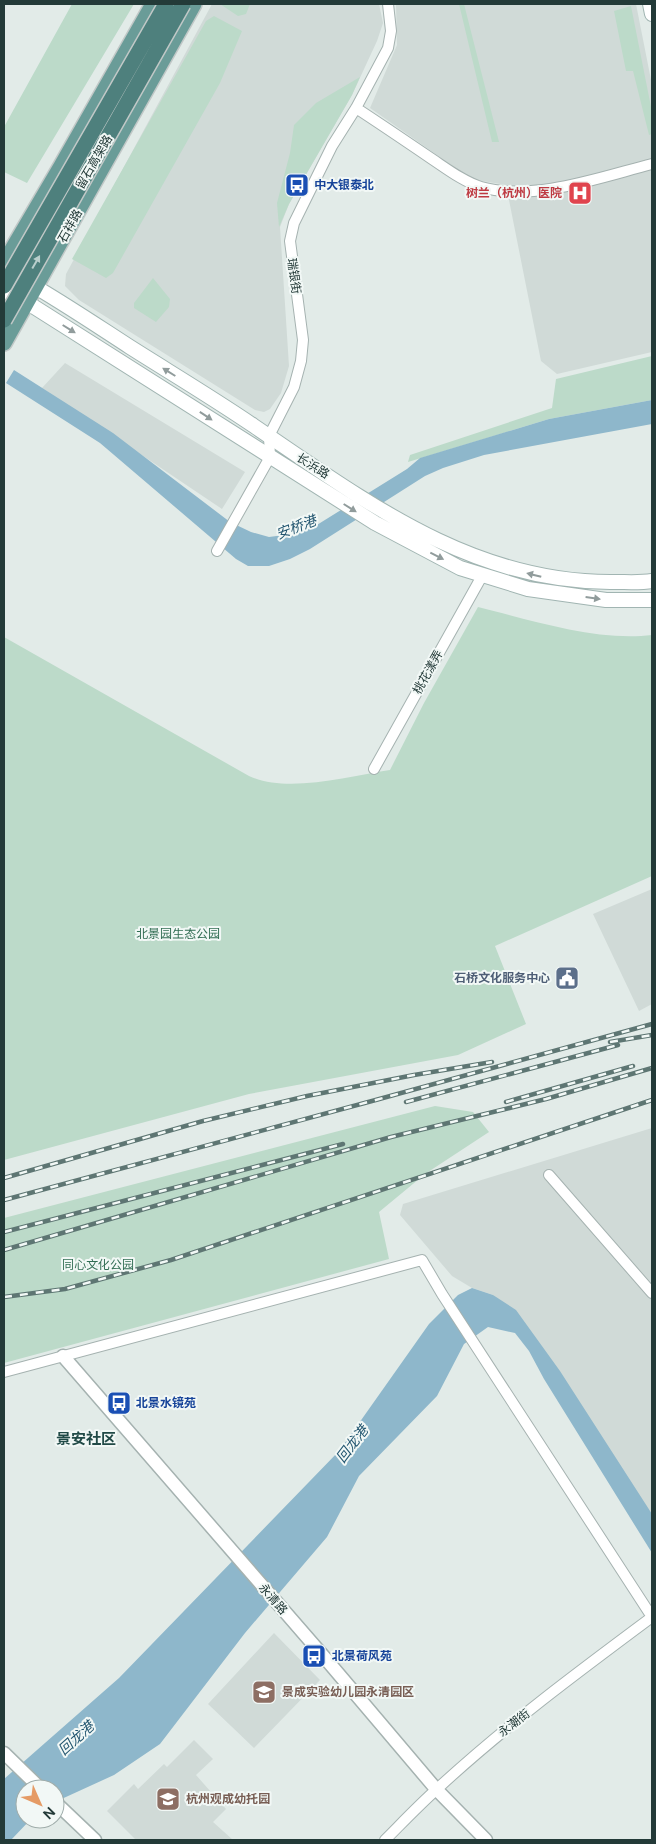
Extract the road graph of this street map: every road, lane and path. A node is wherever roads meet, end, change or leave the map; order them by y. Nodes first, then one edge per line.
1 (153, 4) edge
2 (166, 4) edge
3 (184, 4) edge
4 (194, 4) edge
5 (388, 4) edge
6 (650, 4) edge
7 (652, 14) edge
8 (356, 108) junction
9 (652, 164) edge
10 (4, 263) edge
11 (4, 269) edge
12 (4, 286) edge
13 (36, 287) junction
14 (4, 290) edge
15 (28, 303) junction
16 (4, 320) edge
17 (4, 343) edge
18 (268, 436) junction
19 (270, 458) junction
20 (217, 551) dead end
21 (482, 576) junction
22 (652, 581) edge
23 (652, 600) edge
24 (374, 769) dead end
25 (549, 1175) dead end
26 (652, 1293) edge
27 (63, 1356) junction
28 (4, 1372) edge
29 (652, 1617) edge
30 (8, 1758) edge
31 (30, 1779) edge
32 (436, 1789) junction
33 (65, 1812) edge
34 (95, 1840) edge
35 (386, 1840) edge
36 (486, 1840) edge

1 - 10 main road
2 - 12 highway, 留石高架路, bridge
16 -> 3 highway, 留石高架路, bridge
4 - 13 main road, 石祥路
5 - 8 street, 瑞银街
6 - 7 main road
8 - 9 street
8 - 18 street, 瑞银街
11 - 13 main road, 长浜路
13 - 15 main road, 石祥路
18 -> 13 main road, 长浜路
14 - 15 main road, 长浜路
15 - 17 main road, 石祥路
15 -> 19 main road, 长浜路
18 - 19 street
22 -> 18 main road, 长浜路
19 - 20 street
19 -> 21 main road, 长浜路
21 -> 23 main road, 长浜路
21 - 24 street, 桃花漾弄
25 - 26 street
27 - 28 street
27 - 29 street
27 - 32 street, 永清路
29 - 32 street, 永潮街
30 - 31 street
32 - 35 street, 永潮街
32 - 36 street, 永清路
33 - 34 street

